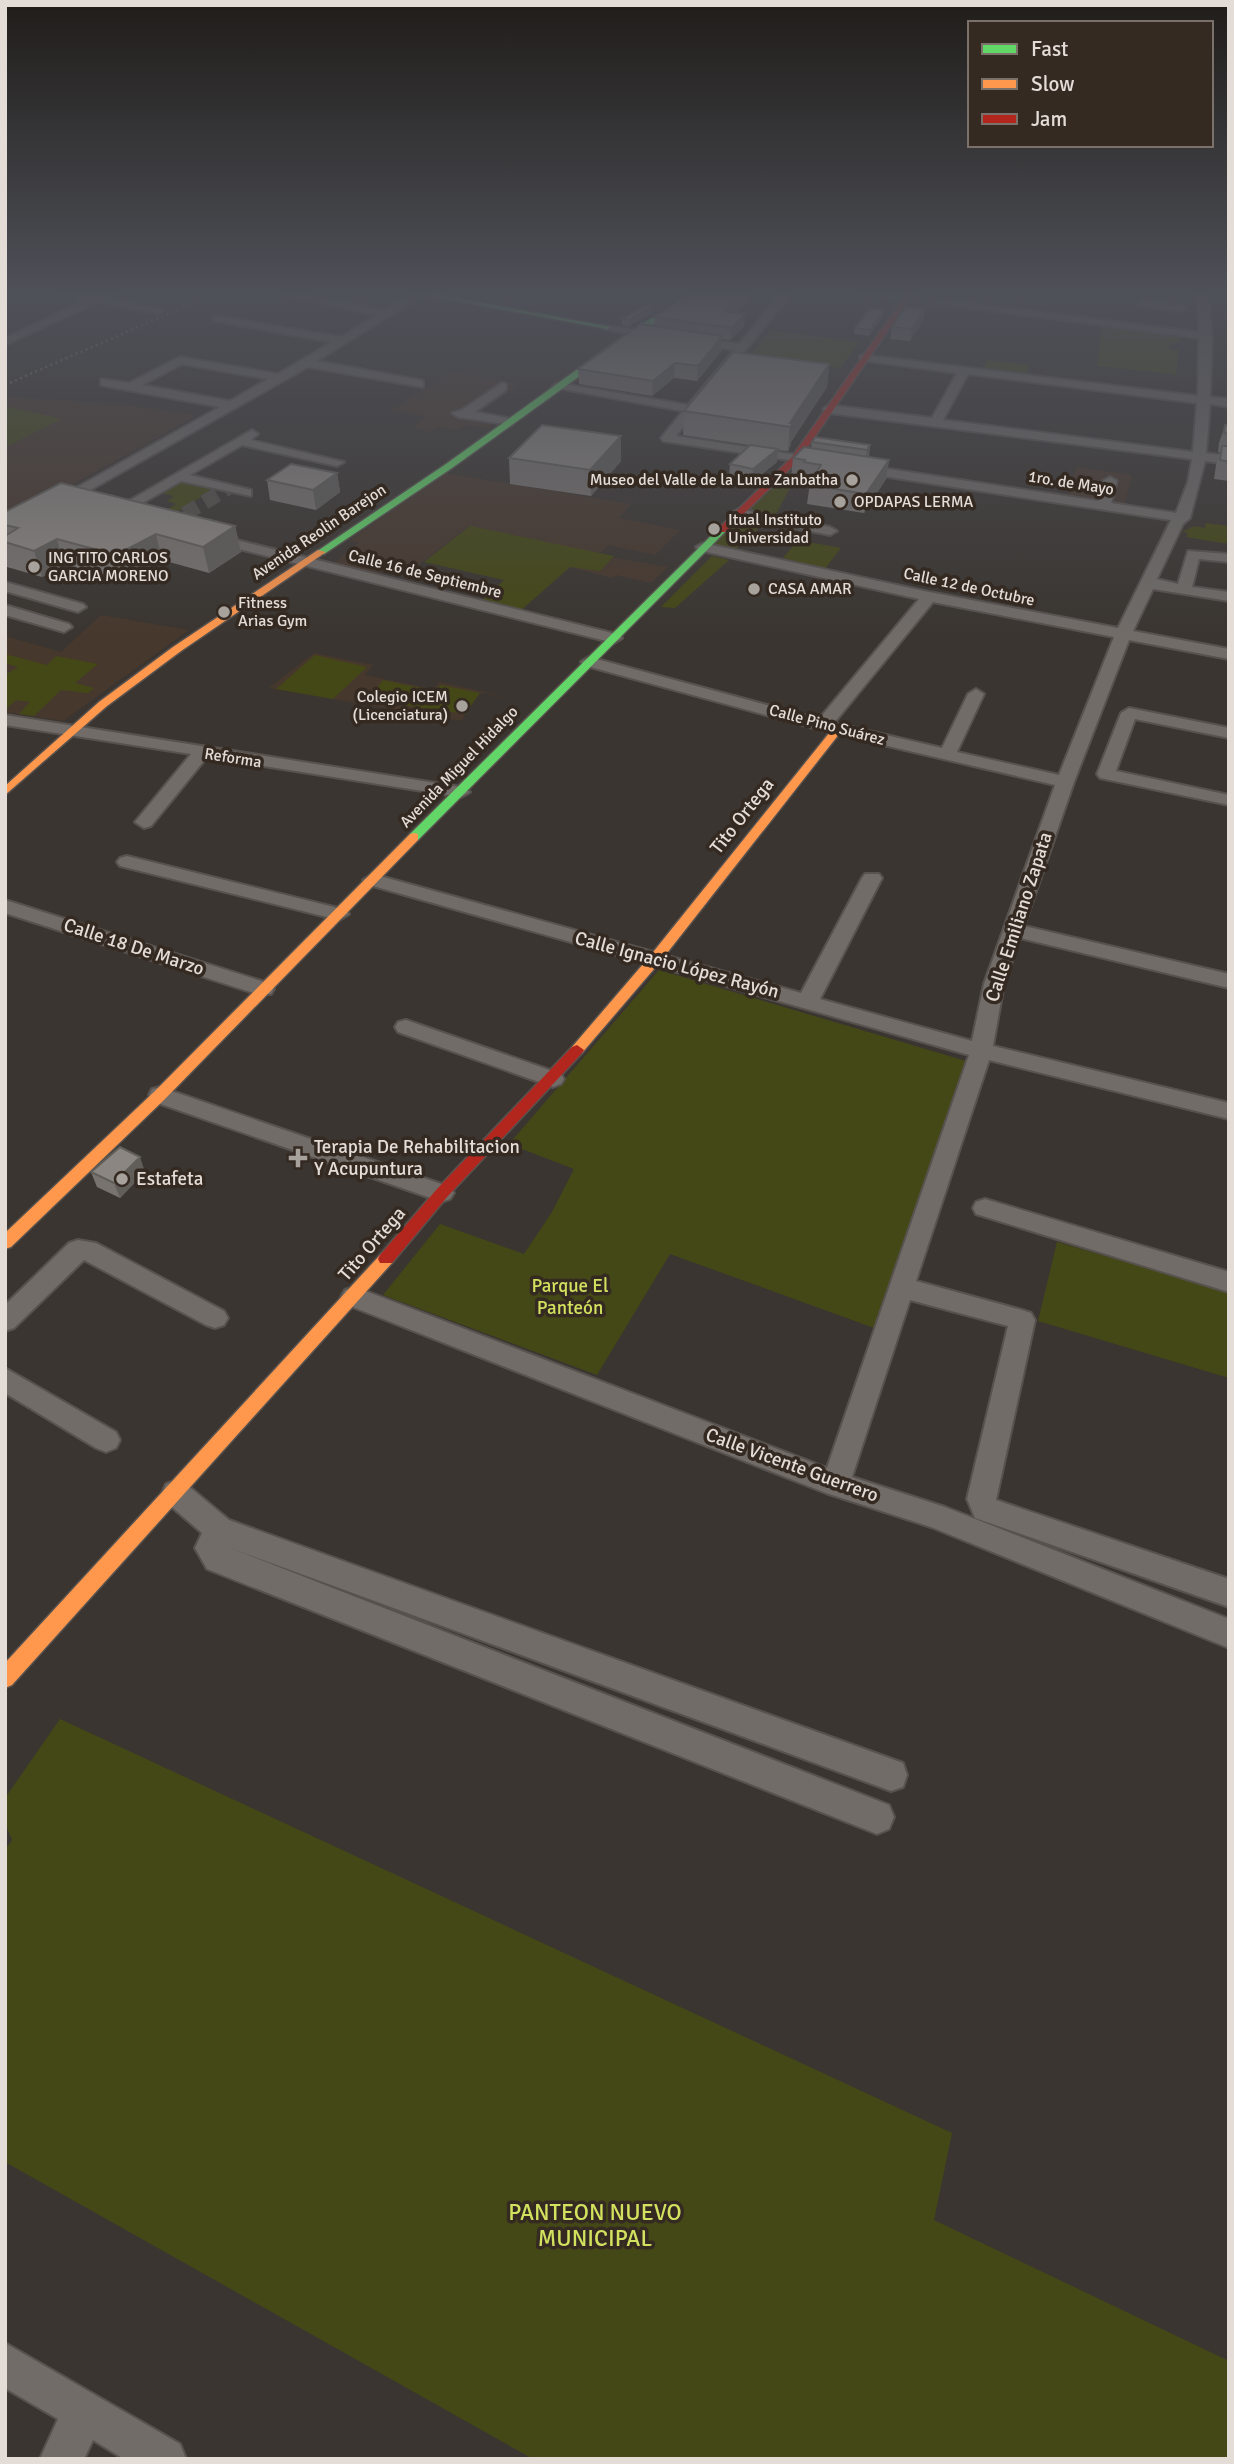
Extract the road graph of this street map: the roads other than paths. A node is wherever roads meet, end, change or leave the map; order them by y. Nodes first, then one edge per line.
1 (227, 408) edge
2 (469, 408) edge
3 (528, 408) edge
4 (686, 408) edge
5 (944, 408) edge
6 (1203, 408) edge
7 (692, 409) joint
8 (829, 409) joint
9 (508, 422) junction
10 (936, 422) junction
11 (1198, 457) junction
12 (794, 459) junction
13 (1229, 460) edge
14 (337, 462) dead end
15 (178, 476) junction
16 (1110, 481) dead end
17 (246, 493) dead end
18 (65, 500) junction
19 (134, 502) edge
20 (1102, 506) junction
21 (90, 507) edge
22 (739, 513) junction
23 (1183, 518) junction
24 (831, 531) dead end
25 (5, 534) edge
26 (196, 534) edge
27 (703, 547) junction
28 (1229, 558) edge
29 (307, 562) junction
30 (1149, 580) junction
31 (5, 586) edge
32 (1185, 590) junction
33 (929, 597) junction
34 (1229, 597) edge
35 (78, 607) dead end
36 (5, 610) edge
37 (64, 627) dead end
38 (1122, 635) junction
39 (614, 638) junction
40 (1229, 654) edge
41 (589, 662) junction
42 (976, 694) dead end
43 (5, 720) edge
44 (831, 727) junction
45 (71, 731) junction
46 (1229, 733) edge
47 (1084, 735) junction
48 (1117, 742) junction
49 (201, 753) junction
50 (947, 755) junction
51 (1065, 782) junction
52 (5, 792) edge
53 (461, 792) junction
54 (1229, 800) edge
55 (144, 822) dead end
56 (127, 862) dead end
57 (872, 878) dead end
58 (373, 880) junction
59 (5, 906) edge
60 (340, 914) junction
61 (1014, 930) junction
62 (654, 960) junction
63 (1229, 981) edge
64 (264, 989) junction
65 (808, 1001) junction
66 (406, 1027) dead end
67 (981, 1051) junction
68 (553, 1079) junction
69 (160, 1095) junction
70 (1229, 1111) edge
71 (442, 1193) junction
72 (985, 1208) dead end
73 (5, 1244) edge
74 (1229, 1282) edge
75 (904, 1288) junction
76 (354, 1297) junction
77 (215, 1318) dead end
78 (5, 1321) edge
79 (5, 1379) edge
80 (106, 1440) dead end
81 (836, 1484) junction
82 (176, 1493) junction
83 (219, 1528) junction
84 (1229, 1593) edge
85 (1229, 1633) edge
86 (5, 1678) edge
87 (891, 1775) dead end
88 (877, 1817) dead end
89 (5, 2364) edge
90 (85, 2411) junction
91 (61, 2459) edge
92 (165, 2459) edge

1 - 18 street
2 - 9 street
3 - 9 main road, Avenida Reolin Barejon
4 - 7 street
5 - 10 street
6 - 11 street, Calle Emiliano Zapata
7 - 12 street, 1ro. de Mayo
8 - 10 street
8 - 12 main road, Avenida Miguel Hidalgo
9 - 29 main road, Avenida Reolin Barejon
10 - 11 street
11 - 13 street
11 - 23 street, Calle Emiliano Zapata
12 - 20 street, 1ro. de Mayo
12 - 22 main road, Avenida Miguel Hidalgo
14 - 15 street
15 - 17 street
15 - 19 street
16 - 20 street
18 - 21 street
18 - 25 street
20 - 23 street, 1ro. de Mayo
22 - 24 street
22 - 27 main road, Avenida Miguel Hidalgo
23 - 30 street, Calle Emiliano Zapata
26 - 29 street, Calle 16 de Septiembre
27 - 33 street, Calle 12 de Octubre
27 - 39 main road, Avenida Miguel Hidalgo
28 - 32 street
29 - 39 street, Calle 16 de Septiembre
29 - 45 main road, Avenida Reolin Barejon
30 - 32 street
30 - 38 street, Calle Emiliano Zapata
31 - 35 street
32 - 34 street
33 - 38 street, Calle 12 de Octubre
33 - 44 street, Tito Ortega
36 - 37 street
38 - 40 street, Calle 12 de Octubre
38 - 47 street, Calle Emiliano Zapata
39 - 41 main road, Avenida Miguel Hidalgo
41 - 44 street, Calle Pino Suárez
41 - 53 main road, Avenida Miguel Hidalgo
42 - 50 street
43 - 45 street, Reforma
44 - 50 street, Calle Pino Suárez
44 - 62 main road, Tito Ortega
45 - 49 street, Reforma
45 - 52 main road, Avenida Reolin Barejon
46 - 48 street
47 - 48 street
47 - 51 street, Calle Emiliano Zapata
48 - 54 street
49 - 53 street, Reforma
49 - 55 street
50 - 51 street, Calle Pino Suárez
51 - 61 street, Calle Emiliano Zapata
53 - 58 main road, Avenida Miguel Hidalgo
56 - 60 street
57 - 65 street
58 - 60 main road, Avenida Miguel Hidalgo
58 - 62 street, Calle Ignacio López Rayón
59 - 64 street, Calle 18 De Marzo
60 - 64 main road, Avenida Miguel Hidalgo
61 - 63 street
61 - 67 street, Calle Emiliano Zapata
62 - 65 street, Calle Ignacio López Rayón
62 - 68 main road, Tito Ortega
64 - 69 main road, Avenida Miguel Hidalgo
65 - 67 street, Calle Ignacio López Rayón
66 - 68 street
67 - 70 street, Calle Ignacio López Rayón
67 - 75 street, Calle Emiliano Zapata
68 - 71 main road, Tito Ortega
69 - 71 street
69 - 73 main road, Avenida Miguel Hidalgo
71 - 76 main road, Tito Ortega
72 - 74 street
75 - 81 street, Calle Emiliano Zapata
75 - 84 street
76 - 81 street, Calle Vicente Guerrero
76 - 82 main road, Tito Ortega
77 - 78 street
79 - 80 street
81 - 85 street, Calle Vicente Guerrero
82 - 83 street
82 - 86 main road, Tito Ortega
83 - 87 street
83 - 88 street
89 - 90 street
90 - 91 street
90 - 92 street

